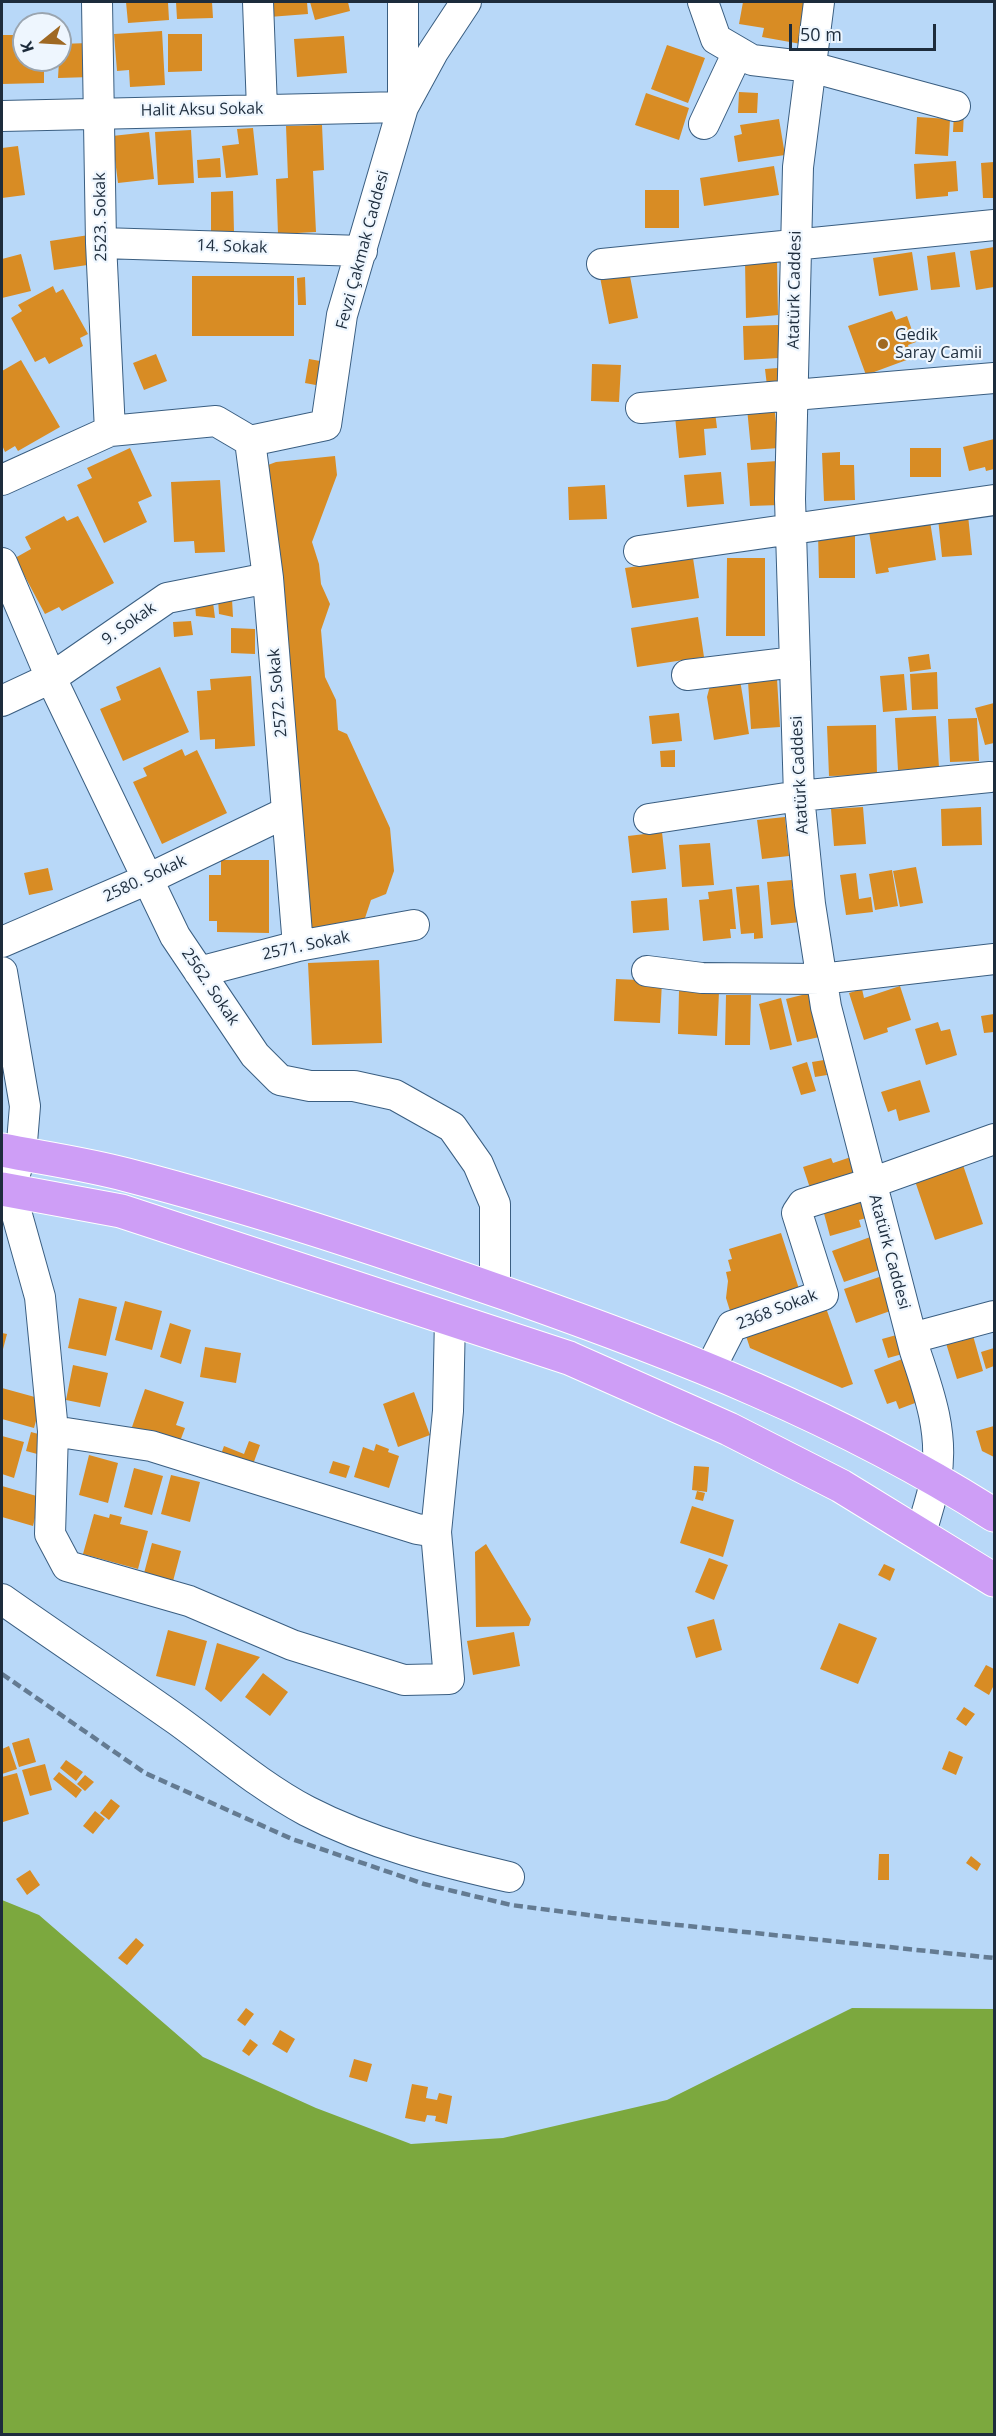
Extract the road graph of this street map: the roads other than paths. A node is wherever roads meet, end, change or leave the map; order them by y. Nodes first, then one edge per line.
1 (97, 2) edge
2 (258, 2) edge
3 (403, 2) edge
4 (466, 2) edge
5 (703, 2) edge
6 (819, 2) edge
7 (738, 52) junction
8 (811, 67) junction
9 (403, 106) junction
10 (955, 106) dead end
11 (262, 109) junction
12 (99, 112) junction
13 (2, 116) edge
14 (704, 124) dead end
15 (994, 225) edge
16 (101, 243) junction
17 (796, 246) junction
18 (362, 251) junction
19 (602, 264) dead end
20 (994, 378) edge
21 (792, 396) junction
22 (641, 408) dead end
23 (110, 431) junction
24 (250, 441) junction
25 (2, 480) edge
26 (994, 500) edge
27 (791, 528) junction
28 (639, 551) dead end
29 (2, 563) edge
30 (268, 578) junction
31 (795, 662) junction
32 (687, 675) dead end
33 (51, 678) junction
34 (2, 701) edge
35 (990, 777) dead end
36 (799, 796) junction
37 (287, 812) junction
38 (649, 819) dead end
39 (148, 879) junction
40 (414, 925) dead end
41 (2, 942) edge
42 (298, 946) junction
43 (994, 959) edge
44 (647, 971) dead end
45 (2, 972) edge
46 (199, 972) junction
47 (821, 979) junction
48 (994, 1139) edge
49 (11, 1152) edge
50 (871, 1183) junction
51 (6, 1190) edge
52 (495, 1290) junction
53 (994, 1316) edge
54 (450, 1318) junction
55 (912, 1338) junction
56 (710, 1369) junction
57 (54, 1431) junction
58 (936, 1478) junction
59 (994, 1515) edge
60 (436, 1532) junction
61 (921, 1533) junction
62 (994, 1580) edge
63 (2, 1599) edge
64 (509, 1877) dead end

1 - 12 street, 2523. Sokak
2 - 11 street
3 - 9 street, Fevzi Çakmak Caddesi
4 - 9 street, Fevzi Çakmak Caddesi
5 - 7 street
6 - 8 street, Atatürk Caddesi
7 - 8 street
7 - 14 street
8 - 10 street
8 - 17 street, Atatürk Caddesi
9 - 11 street, Halit Aksu Sokak
9 - 18 street, Fevzi Çakmak Caddesi
11 - 12 street, Halit Aksu Sokak
12 - 13 street, Halit Aksu Sokak
12 - 16 street, 2523. Sokak
15 - 17 street
16 - 18 street, 14. Sokak
16 - 23 street, 2523. Sokak
17 - 19 street
17 - 21 street, Atatürk Caddesi
18 - 24 street, Fevzi Çakmak Caddesi
20 - 21 street
21 - 22 street
21 - 27 street, Atatürk Caddesi
23 - 24 street
23 - 25 street
24 - 30 street, 2572. Sokak
26 - 27 street
27 - 28 street
27 - 31 street, Atatürk Caddesi
29 - 33 street, 2562. Sokak
30 - 33 street, 9. Sokak
30 - 37 street, 2572. Sokak
31 - 32 street
31 - 36 street, Atatürk Caddesi
33 - 34 street, 9. Sokak
33 - 39 street, 2562. Sokak
35 - 36 street
36 - 38 street
36 - 47 street, Atatürk Caddesi
37 - 39 street, 2580. Sokak
37 - 42 street, 2572. Sokak
39 - 41 street, 2580. Sokak
39 - 46 street, 2562. Sokak
40 - 42 street, 2571. Sokak
42 - 46 street, 2571. Sokak
43 - 47 street
44 - 47 street
45 - 49 street
46 - 52 street, 2562. Sokak
47 - 50 street, Atatürk Caddesi
48 - 50 street, 2368 Sokak
49 - 51 street
49 - 52 highway
50 - 55 street, Atatürk Caddesi
50 - 56 street, 2368 Sokak
51 - 54 highway
51 - 57 street
52 - 56 highway
53 - 55 street
54 - 60 street
54 - 61 highway
55 - 58 street, Atatürk Caddesi
56 - 58 highway
57 - 60 street
57 - 60 street
58 - 59 highway
58 - 61 street, Atatürk Caddesi
61 - 62 highway
63 - 64 street

